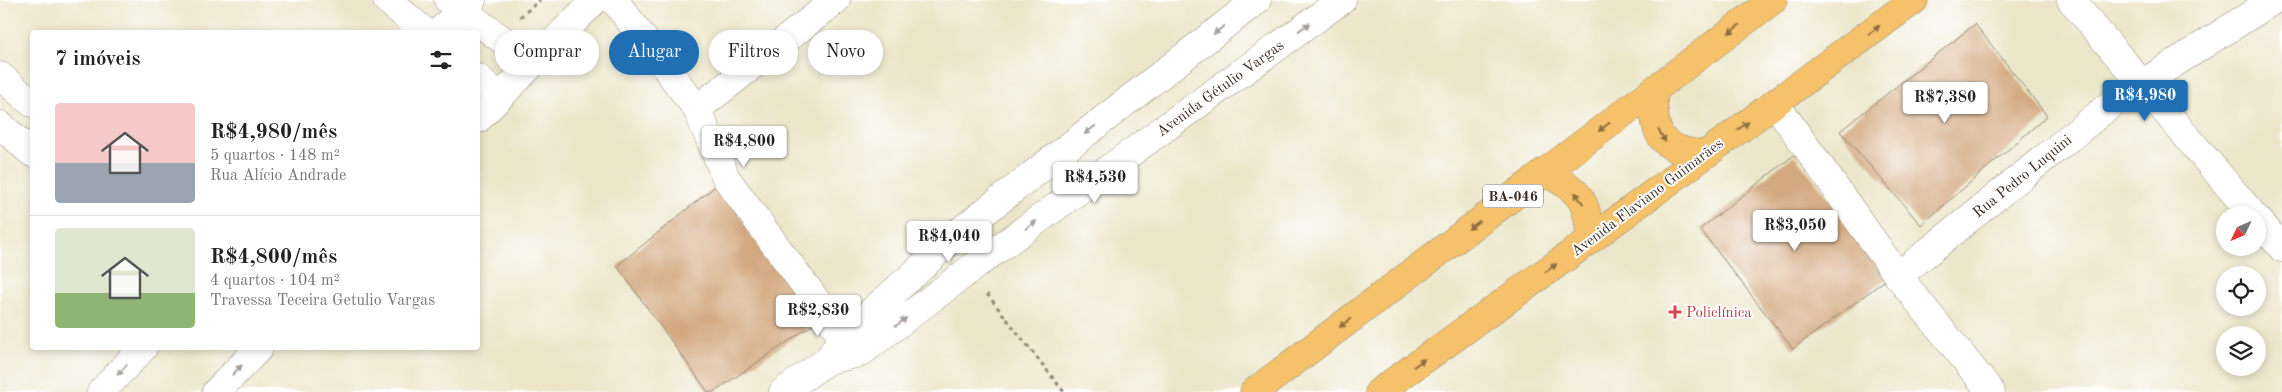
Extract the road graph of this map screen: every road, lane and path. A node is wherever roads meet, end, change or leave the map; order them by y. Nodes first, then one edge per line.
1 (387, 0) edge
2 (595, 0) edge
3 (614, 0) edge
4 (836, 0) edge
5 (1257, 0) edge
6 (1342, 0) edge
7 (1773, 0) edge
8 (1914, 0) edge
9 (2070, 0) edge
10 (2274, 0) edge
11 (461, 4) edge
12 (423, 30) edge
13 (441, 30) edge
14 (565, 30) edge
15 (495, 31) edge
16 (520, 75) edge
17 (0, 76) edge
18 (480, 80) edge
19 (2142, 84) junction
20 (1653, 90) junction
21 (499, 97) junction
22 (30, 101) edge
23 (1775, 103) junction
24 (697, 109) junction
25 (480, 117) edge
26 (0, 125) edge
27 (30, 151) edge
28 (1703, 154) junction
29 (1544, 172) junction
30 (2245, 206) edge
31 (2266, 229) edge
32 (954, 236) junction
33 (1590, 240) junction
34 (2282, 248) edge
35 (973, 267) junction
36 (1898, 276) junction
37 (851, 345) junction
38 (141, 350) edge
39 (257, 350) edge
40 (102, 392) edge
41 (216, 392) edge
42 (783, 392) edge
43 (1064, 392) edge
44 (1254, 392) edge
45 (1379, 392) edge
46 (1991, 392) edge

1 - 12 street
2 - 14 street
3 - 24 street
4 - 24 street
5 -> 32 street, Avenida Gétulio Vargas
35 -> 6 street, Avenida Gétulio Vargas
7 -> 20 main road, BA-046
23 -> 8 main road, Avenida Flaviano Guimarães
9 - 19 street
10 - 19 street, Rua Pedro Luquini
11 - 13 street
11 - 15 street
16 - 21 street
17 - 22 street
18 - 21 street
19 - 30 street
19 - 36 street, Rua Pedro Luquini
20 -> 28 main road
20 -> 29 main road, BA-046
21 - 25 street
28 -> 23 main road, Avenida Flaviano Guimarães
23 - 36 street
24 - 37 street
26 - 27 street
28 - 33 main road, Avenida Flaviano Guimarães
33 -> 29 main road
29 -> 44 main road, BA-046
31 - 34 street
32 - 35 street
32 - 37 street, Avenida Gétulio Vargas
45 -> 33 main road, Avenida Flaviano Guimarães
37 -> 35 street, Avenida Gétulio Vargas
35 - 43 path
36 - 46 street
37 - 42 street, Avenida Gétulio Vargas
38 -> 40 street
41 -> 39 street

